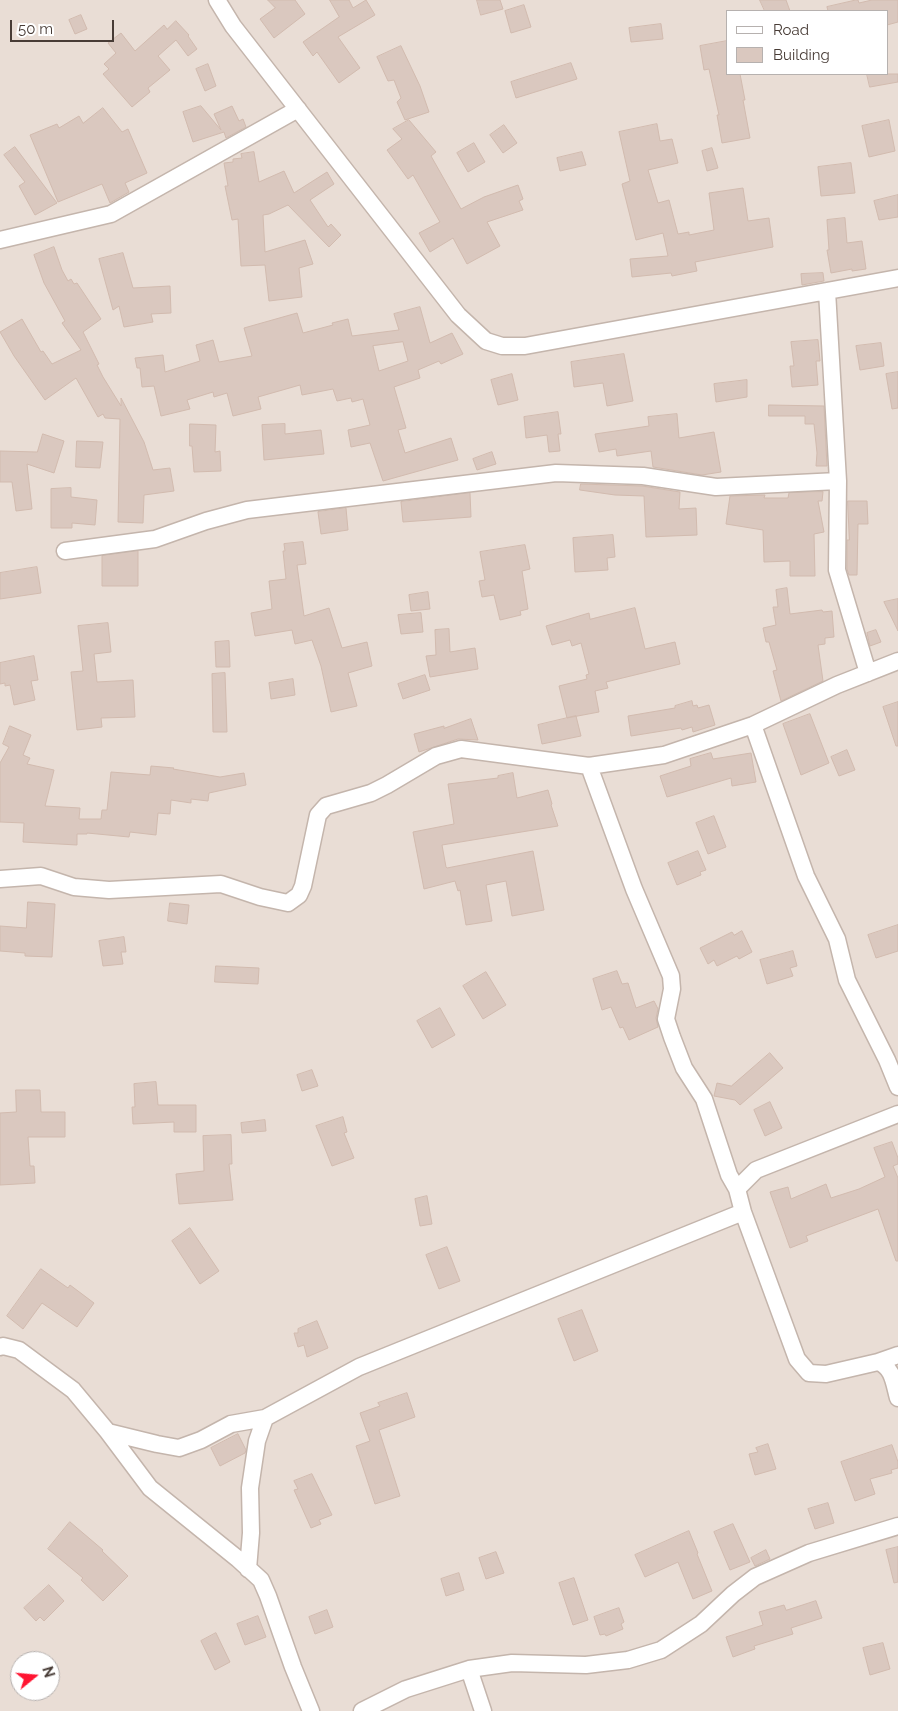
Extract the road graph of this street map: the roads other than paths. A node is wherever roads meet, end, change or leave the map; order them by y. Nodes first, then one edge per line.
1 (217, 0) edge
2 (298, 109) junction
3 (0, 240) edge
4 (898, 278) edge
5 (827, 291) junction
6 (838, 480) junction
7 (65, 551) dead end
8 (898, 661) edge
9 (868, 673) junction
10 (753, 725) junction
11 (589, 766) junction
12 (0, 879) edge
13 (898, 1087) edge
14 (898, 1114) edge
15 (737, 1188) junction
16 (743, 1212) junction
17 (0, 1347) edge
18 (898, 1355) edge
19 (878, 1362) junction
20 (898, 1398) edge
21 (265, 1418) junction
22 (108, 1432) junction
23 (898, 1526) edge
24 (248, 1569) junction
25 (469, 1669) junction
26 (311, 1711) edge
27 (362, 1711) edge
28 (482, 1711) edge

1 - 2 street
2 - 3 street
2 - 5 street
4 - 5 street
5 - 6 street
6 - 7 street
6 - 9 street
8 - 9 street
9 - 10 street
10 - 11 street
10 - 13 street
11 - 12 street
11 - 15 street
14 - 15 street
15 - 16 street
16 - 19 street
16 - 21 street
17 - 22 street
18 - 19 street
19 - 20 street
21 - 22 street
21 - 24 street
22 - 24 street
23 - 25 street
24 - 26 street
25 - 27 street
25 - 28 street

